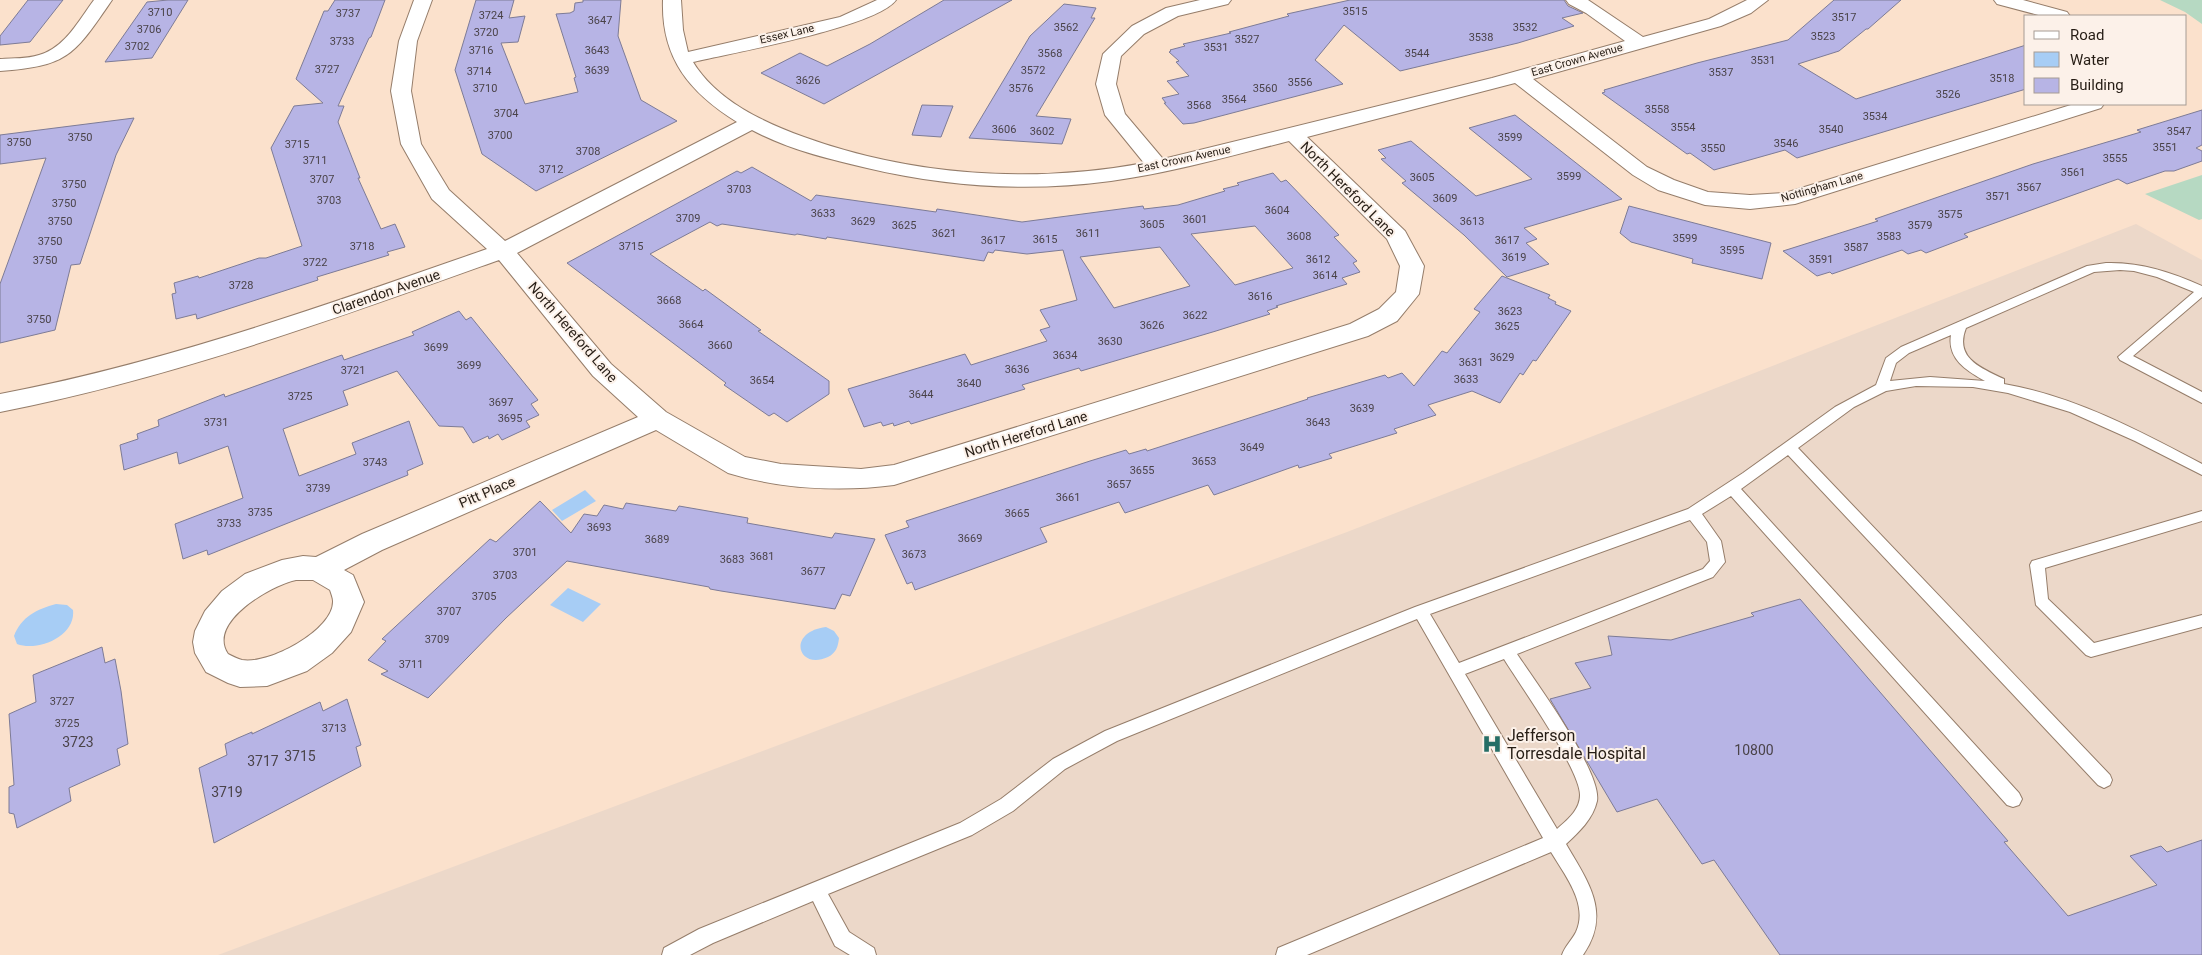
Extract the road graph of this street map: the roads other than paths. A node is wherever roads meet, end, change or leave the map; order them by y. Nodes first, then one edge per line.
1 (103, 0) edge
2 (423, 0) edge
3 (672, 0) edge
4 (887, 0) edge
5 (1222, 0) edge
6 (1575, 0) edge
7 (1759, 0) edge
8 (2002, 0) edge
9 (2057, 15) edge
10 (1640, 42) junction
11 (682, 59) junction
12 (0, 65) edge
13 (1519, 77) junction
14 (2091, 105) edge
15 (750, 123) junction
16 (1293, 134) junction
17 (1158, 166) junction
18 (503, 251) junction
19 (1961, 325) junction
20 (1881, 388) junction
21 (2018, 392) junction
22 (2202, 398) edge
23 (0, 403) edge
24 (657, 419) junction
25 (1789, 448) junction
26 (2202, 470) edge
27 (1732, 488) junction
28 (1693, 513) junction
29 (2202, 516) edge
30 (318, 569) dead end
31 (1420, 611) junction
32 (2202, 621) edge
33 (1507, 651) junction
34 (1455, 671) junction
35 (2104, 780) dead end
36 (2013, 799) dead end
37 (1555, 842) junction
38 (817, 891) junction
39 (671, 955) edge
40 (867, 955) edge
41 (1285, 955) edge
42 (1572, 955) edge

1 - 12 street
2 - 18 street, North Hereford Lane
3 - 11 street, East Crown Avenue
4 - 11 street, Essex Lane
5 - 17 street
6 - 10 street
7 - 10 street, East Crown Avenue
8 - 9 street
10 - 13 street, East Crown Avenue
11 - 15 street, East Crown Avenue
13 - 14 street, Nottingham Lane
13 - 16 street, East Crown Avenue
15 - 17 street, East Crown Avenue
15 - 18 street, Clarendon Avenue
16 - 17 street, East Crown Avenue
16 - 24 street, North Hereford Lane
18 - 23 street, Clarendon Avenue
18 - 24 street, North Hereford Lane
19 - 20 lane
19 - 21 lane
19 - 22 lane
20 - 21 lane
20 - 25 lane
21 - 26 lane
24 - 30 street, Pitt Place
25 - 27 lane
25 - 35 lane
27 - 28 lane
27 - 36 lane
28 - 31 lane
28 - 33 lane
29 - 32 lane
31 - 34 lane
31 - 38 lane
33 - 34 lane
33 - 37 lane
34 - 37 lane
37 - 41 lane
37 - 42 lane
38 - 39 lane
38 - 40 lane

